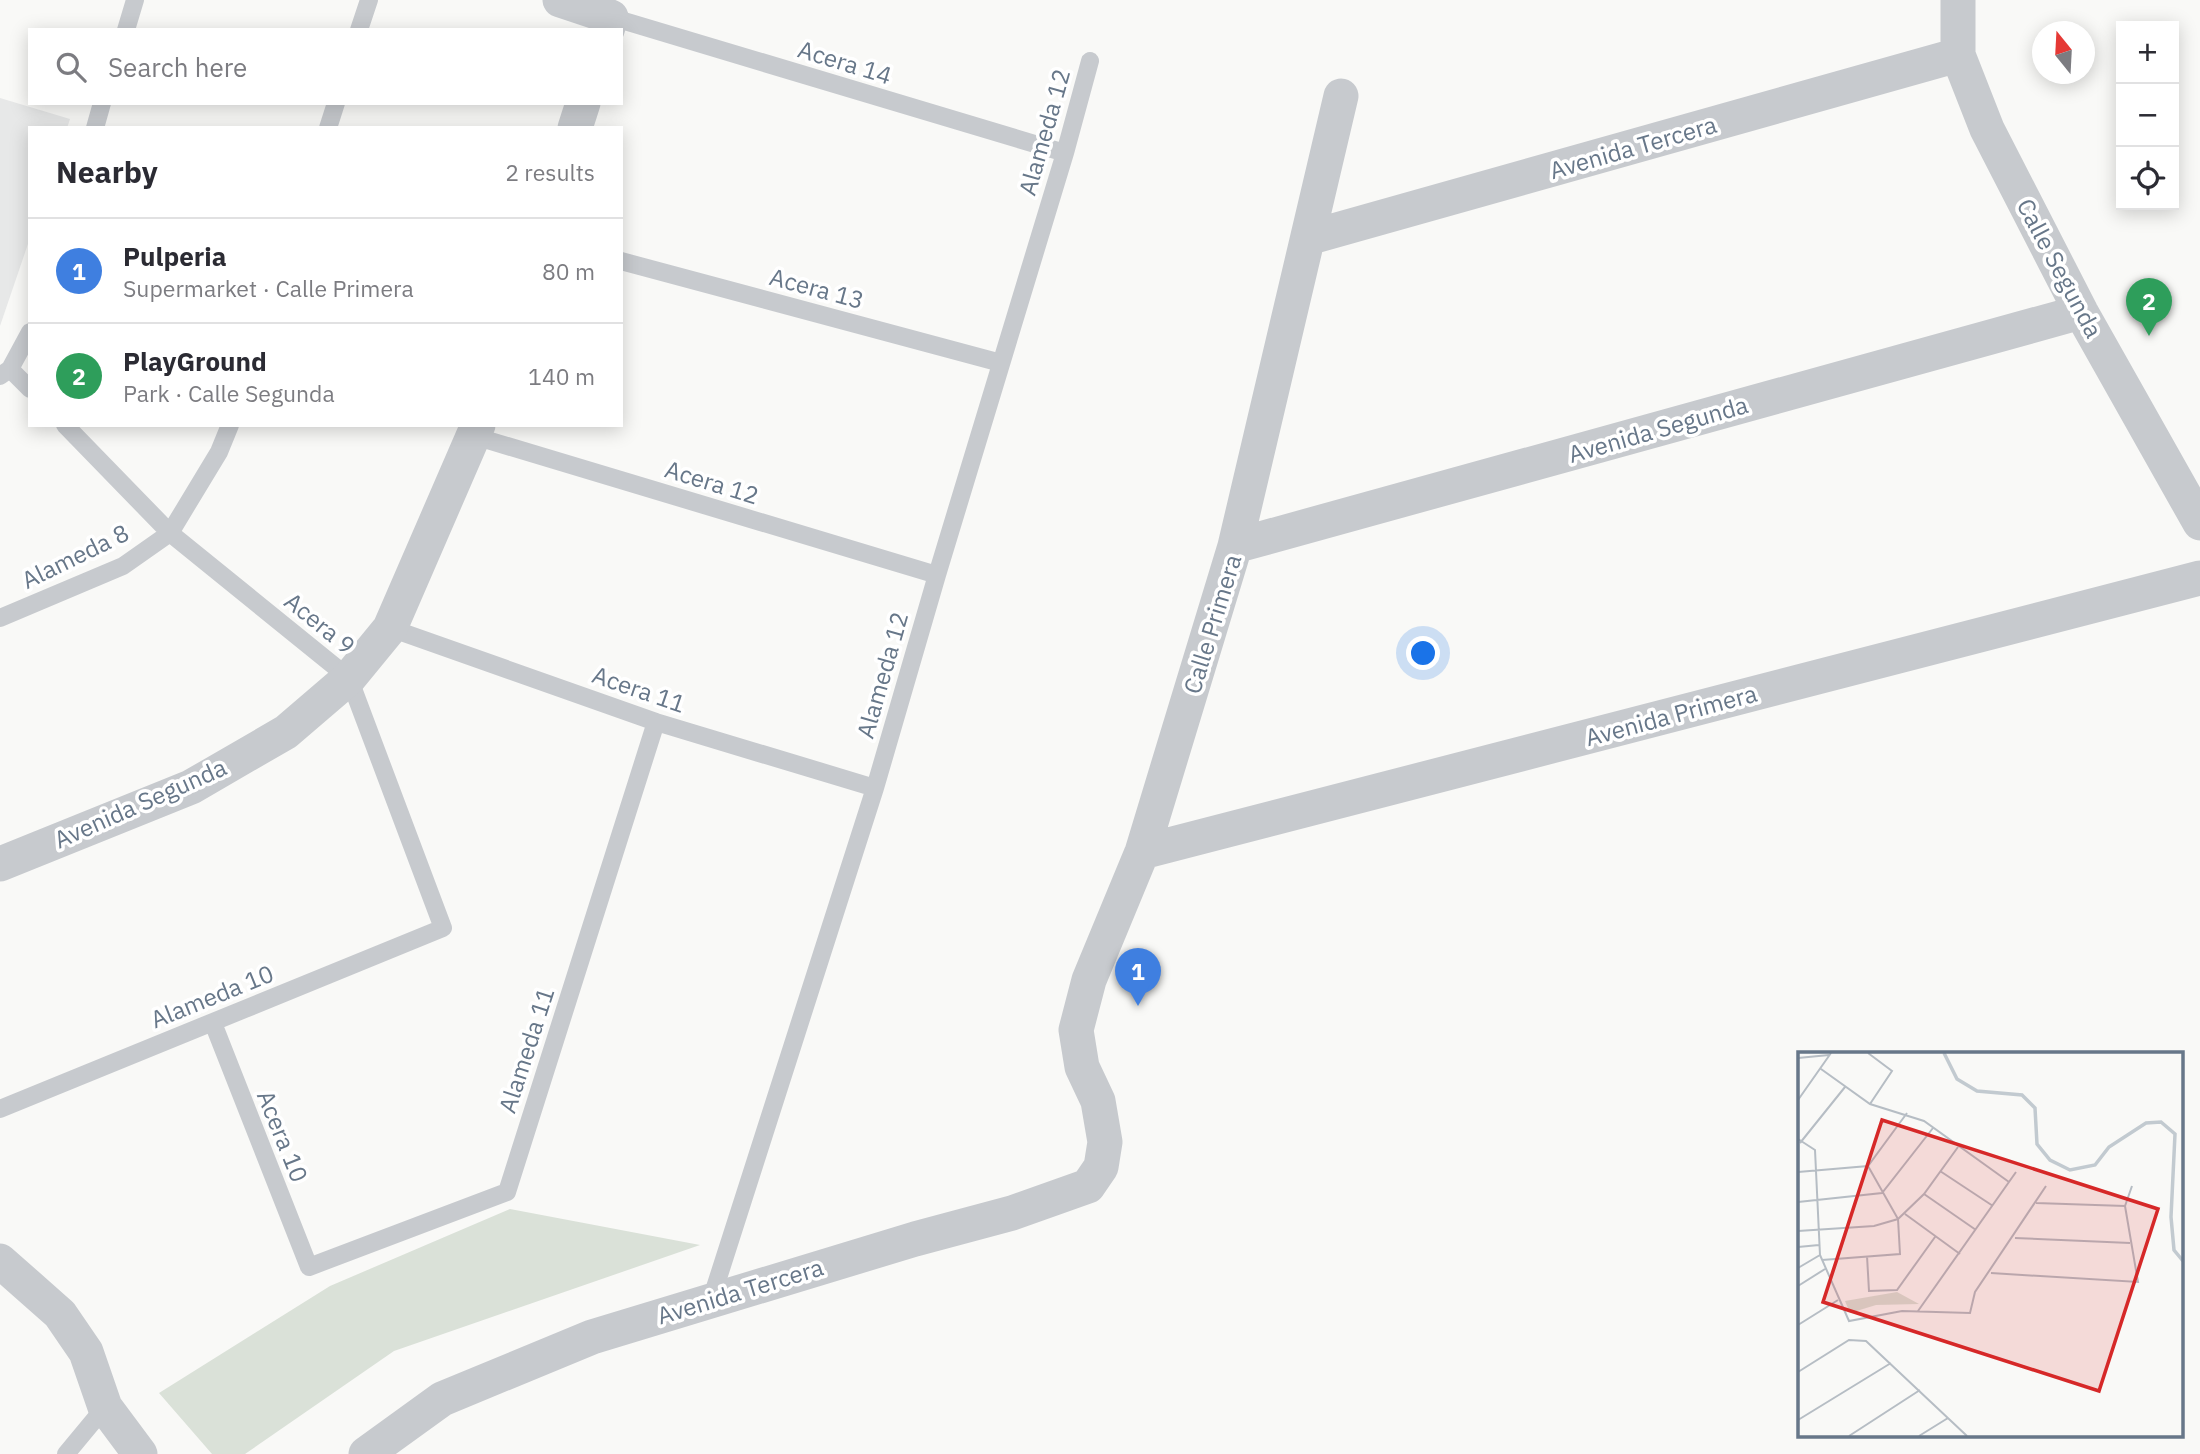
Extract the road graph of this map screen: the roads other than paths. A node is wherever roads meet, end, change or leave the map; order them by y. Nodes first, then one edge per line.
1 (135, 0) edge
2 (369, 0) edge
3 (560, 0) edge
4 (1958, 0) edge
5 (609, 24) edge
6 (127, 28) edge
7 (360, 28) edge
8 (1958, 55) junction
9 (1090, 61) dead end
10 (1341, 96) dead end
11 (102, 105) edge
12 (335, 105) edge
13 (582, 105) edge
14 (96, 126) edge
15 (329, 126) edge
16 (576, 126) edge
17 (1065, 153) junction
18 (1308, 238) junction
19 (623, 262) edge
20 (2081, 312) junction
21 (28, 335) edge
22 (1001, 363) junction
23 (5, 372) edge
24 (28, 388) edge
25 (67, 427) edge
26 (229, 427) edge
27 (476, 431) edge
28 (2200, 523) edge
29 (170, 533) junction
30 (1235, 546) junction
31 (937, 575) junction
32 (2200, 578) edge
33 (0, 618) edge
34 (390, 628) junction
35 (349, 678) junction
36 (656, 722) junction
37 (876, 788) junction
38 (1142, 852) junction
39 (0, 863) edge
40 (443, 928) joint
41 (213, 1023) junction
42 (0, 1110) edge
43 (1105, 1142) joint
44 (0, 1261) edge
45 (309, 1267) joint
46 (711, 1300) junction
47 (105, 1407) junction
48 (66, 1454) edge
49 (140, 1454) edge
50 (366, 1454) edge

1 - 6 lane
2 - 7 lane
3 - 5 street
4 - 8 street, Calle Segunda
5 - 17 lane, Acera 14
8 - 18 street, Avenida Tercera
8 - 20 street, Calle Segunda
9 - 17 lane, Alameda 12
10 - 18 street, Calle Primera
11 - 14 lane
12 - 15 lane
13 - 16 street
17 - 22 lane, Alameda 12
18 - 30 street, Calle Primera
19 - 22 lane, Acera 13
20 - 28 street, Calle Segunda
20 - 30 street, Avenida Segunda
21 - 23 lane
22 - 31 lane, Alameda 12
23 - 24 lane
25 - 29 lane, Acera 9
26 - 29 lane, Alameda 8
27 - 31 lane, Acera 12
27 - 34 street, Avenida Segunda
29 - 33 lane, Alameda 8
29 - 35 lane, Acera 9
30 - 38 street, Calle Primera
31 - 37 lane, Alameda 12
32 - 38 street, Avenida Primera
34 - 35 street, Avenida Segunda
34 - 36 lane, Acera 11
35 - 39 street, Avenida Segunda
35 - 40 lane, Acera 9
36 - 37 lane, Acera 11
36 - 45 lane, Alameda 11
37 - 46 lane, Alameda 12
38 - 43 street, Calle Primera
40 - 41 lane, Alameda 10
41 - 42 lane, Alameda 10
41 - 45 lane, Acera 10
43 - 46 street, Avenida Tercera
44 - 47 street
46 - 50 street, Avenida Tercera
47 - 48 lane
47 - 49 street

